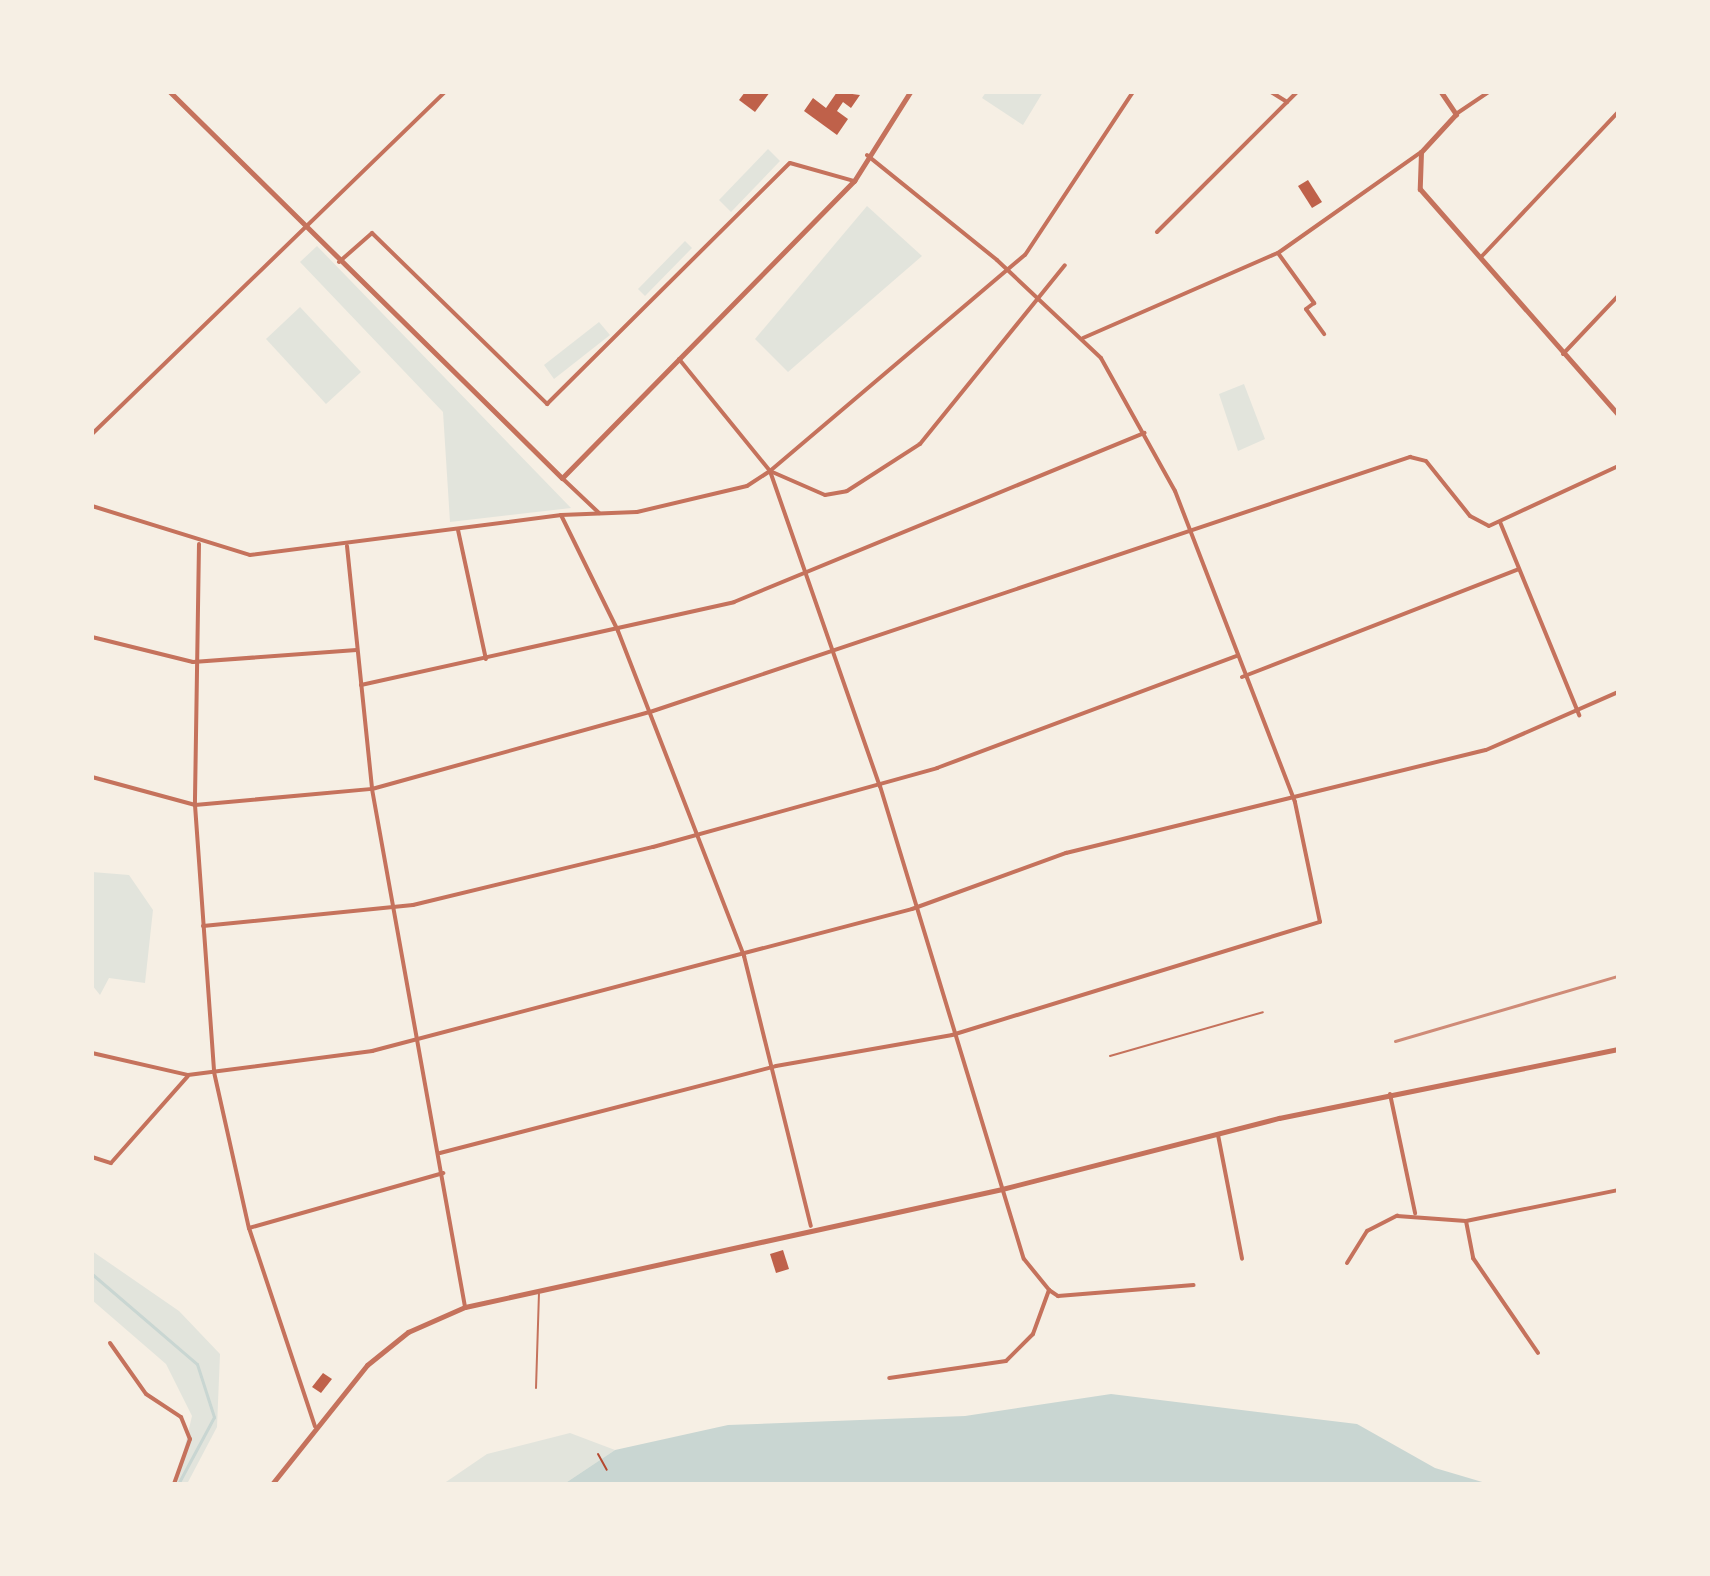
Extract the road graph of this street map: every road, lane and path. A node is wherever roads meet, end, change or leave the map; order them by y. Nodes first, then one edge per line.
1 (170, 92) edge
2 (445, 92) edge
3 (910, 92) edge
4 (1133, 92) edge
5 (1271, 92) edge
6 (1297, 92) edge
7 (1441, 92) edge
8 (1489, 92) edge
9 (1287, 102) junction
10 (1618, 112) edge
11 (1456, 114) junction
12 (1421, 152) junction
13 (867, 155) junction
14 (854, 181) junction
15 (303, 227) junction
16 (1157, 232) dead end
17 (1278, 253) junction
18 (1482, 256) junction
19 (339, 262) junction
20 (1065, 265) dead end
21 (1005, 267) junction
22 (1618, 296) edge
23 (1037, 302) junction
24 (1324, 334) dead end
25 (1083, 338) junction
26 (1563, 354) junction
27 (679, 358) junction
28 (1618, 414) edge
29 (1145, 433) junction
30 (92, 434) edge
31 (1618, 466) edge
32 (770, 471) junction
33 (562, 478) junction
34 (92, 506) edge
35 (601, 514) junction
36 (561, 515) junction
37 (1500, 522) junction
38 (458, 530) junction
39 (1189, 532) junction
40 (199, 544) junction
41 (347, 546) junction
42 (1519, 569) junction
43 (802, 575) junction
44 (618, 631) junction
45 (92, 637) edge
46 (357, 650) junction
47 (834, 652) junction
48 (1238, 655) junction
49 (486, 659) junction
50 (193, 662) junction
51 (1242, 677) junction
52 (361, 685) junction
53 (1618, 692) edge
54 (650, 712) junction
55 (1579, 715) junction
56 (92, 777) edge
57 (880, 786) junction
58 (372, 789) junction
59 (1295, 802) junction
60 (195, 805) junction
61 (694, 835) junction
62 (394, 907) junction
63 (912, 909) junction
64 (203, 926) junction
65 (744, 956) junction
66 (1263, 1012) dead end
67 (952, 1035) junction
68 (422, 1038) junction
69 (1618, 1049) edge
70 (92, 1053) edge
71 (1110, 1056) dead end
72 (768, 1071) junction
73 (214, 1072) junction
74 (188, 1075) junction
75 (1390, 1094) junction
76 (1218, 1135) junction
77 (440, 1153) junction
78 (92, 1157) edge
79 (443, 1173) junction
80 (1002, 1189) junction
81 (1618, 1190) edge
82 (1415, 1214) junction
83 (1466, 1221) junction
84 (811, 1226) junction
85 (249, 1228) junction
86 (1242, 1259) dead end
87 (1347, 1263) dead end
88 (1194, 1285) dead end
89 (538, 1289) junction
90 (1049, 1290) junction
91 (465, 1307) junction
92 (110, 1343) dead end
93 (1538, 1353) dead end
94 (889, 1378) dead end
95 (536, 1388) dead end
96 (315, 1426) junction
97 (598, 1454) dead end
98 (607, 1470) dead end
99 (174, 1484) edge
100 (272, 1484) edge

1 - 15 street
2 - 15 street
3 - 13 street
4 - 21 street
5 - 9 street
6 - 9 street
7 - 11 street
8 - 11 street
9 - 16 street
10 - 18 street
11 - 12 street
12 - 17 street
12 - 18 street
13 - 14 street
13 - 21 street
14 - 19 street
14 - 27 street
15 - 19 street
15 - 30 street
17 - 24 street
17 - 25 street
18 - 26 street
19 - 33 street
20 - 23 street
21 - 23 street
21 - 32 street
22 - 26 street
23 - 25 street
23 - 32 street
25 - 29 street
26 - 28 street
27 - 32 street
27 - 33 street
29 - 39 street
29 - 43 street
31 - 37 street
32 - 35 street
32 - 43 street
33 - 35 street
34 - 40 street
35 - 36 street
36 - 38 street
36 - 44 street
37 - 39 street
37 - 42 street
38 - 41 street
38 - 49 street
39 - 47 street
39 - 48 street
40 - 41 street
40 - 50 street
41 - 46 street
42 - 51 street
42 - 55 street
43 - 44 street
43 - 47 street
44 - 49 street
44 - 54 street
45 - 50 street
46 - 50 street
46 - 52 street
47 - 54 street
47 - 57 street
48 - 51 street
48 - 57 street
49 - 52 street
50 - 60 street
51 - 59 street
52 - 58 street
53 - 55 street
54 - 58 street
54 - 61 street
55 - 59 street
56 - 60 street
57 - 61 street
57 - 63 street
58 - 60 street
58 - 62 street
59 - 63 street
59 - 67 street
60 - 64 street
61 - 62 street
61 - 65 street
62 - 64 street
62 - 68 street
63 - 65 street
63 - 67 street
64 - 73 street
65 - 68 street
65 - 72 street
66 - 71 lane
67 - 72 street
67 - 80 street
68 - 73 street
68 - 77 street
69 - 75 street
70 - 74 street
72 - 77 street
72 - 84 street
73 - 74 street
73 - 85 street
74 - 78 street
75 - 76 street
75 - 82 street
76 - 80 street
76 - 86 street
77 - 79 street
79 - 85 street
79 - 91 street
80 - 84 street
80 - 90 street
81 - 83 street
82 - 83 street
82 - 87 street
83 - 93 street
84 - 89 street
85 - 96 street
88 - 90 street
89 - 91 street
89 - 95 lane
90 - 94 street
91 - 96 street
92 - 99 street
96 - 100 street
97 - 98 path

